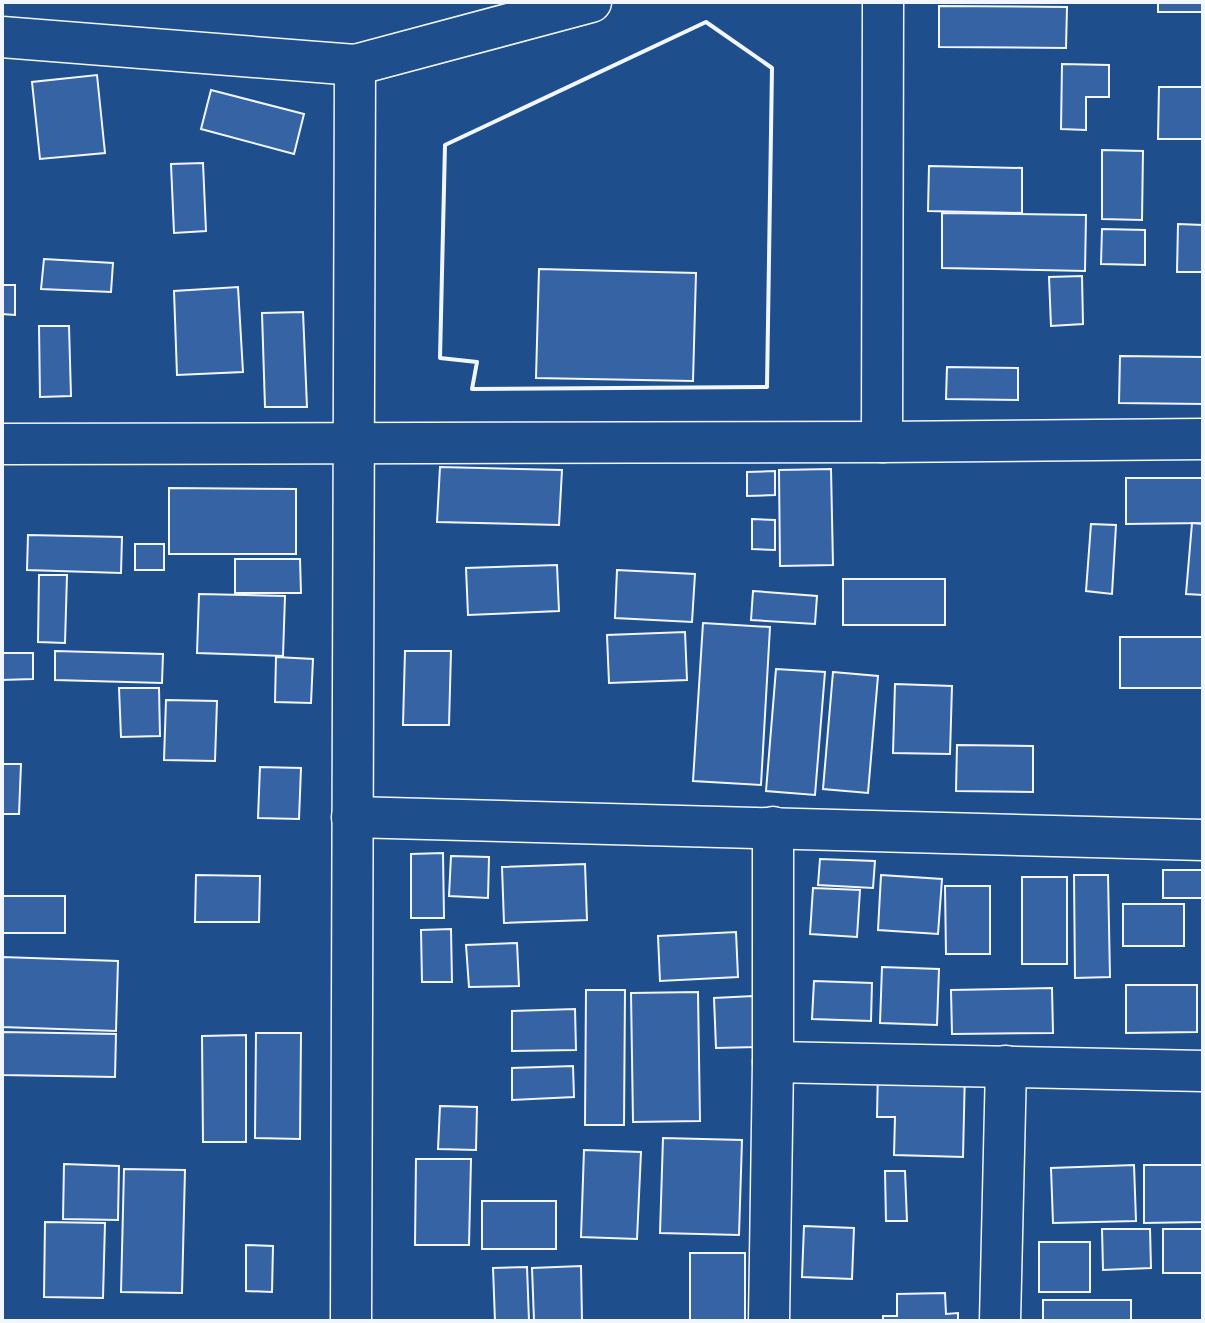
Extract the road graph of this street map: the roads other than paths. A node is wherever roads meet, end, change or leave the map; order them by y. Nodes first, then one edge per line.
1 (591, 2) edge
2 (883, 2) edge
3 (2, 37) edge
4 (355, 65) junction
5 (1203, 439) edge
6 (882, 442) junction
7 (2, 444) edge
8 (353, 444) junction
9 (352, 817) junction
10 (773, 827) junction
11 (1203, 840) edge
12 (773, 1062) junction
13 (1006, 1066) junction
14 (1203, 1071) edge
15 (351, 1321) edge
16 (769, 1321) edge
17 (1000, 1321) edge

1 - 4 street
2 - 6 street
3 - 4 street
4 - 8 street
5 - 6 street
6 - 8 street
7 - 8 street
8 - 9 street
9 - 10 street
9 - 15 street
10 - 11 street
10 - 12 street
12 - 13 street
12 - 16 street
13 - 14 street
13 - 17 street

